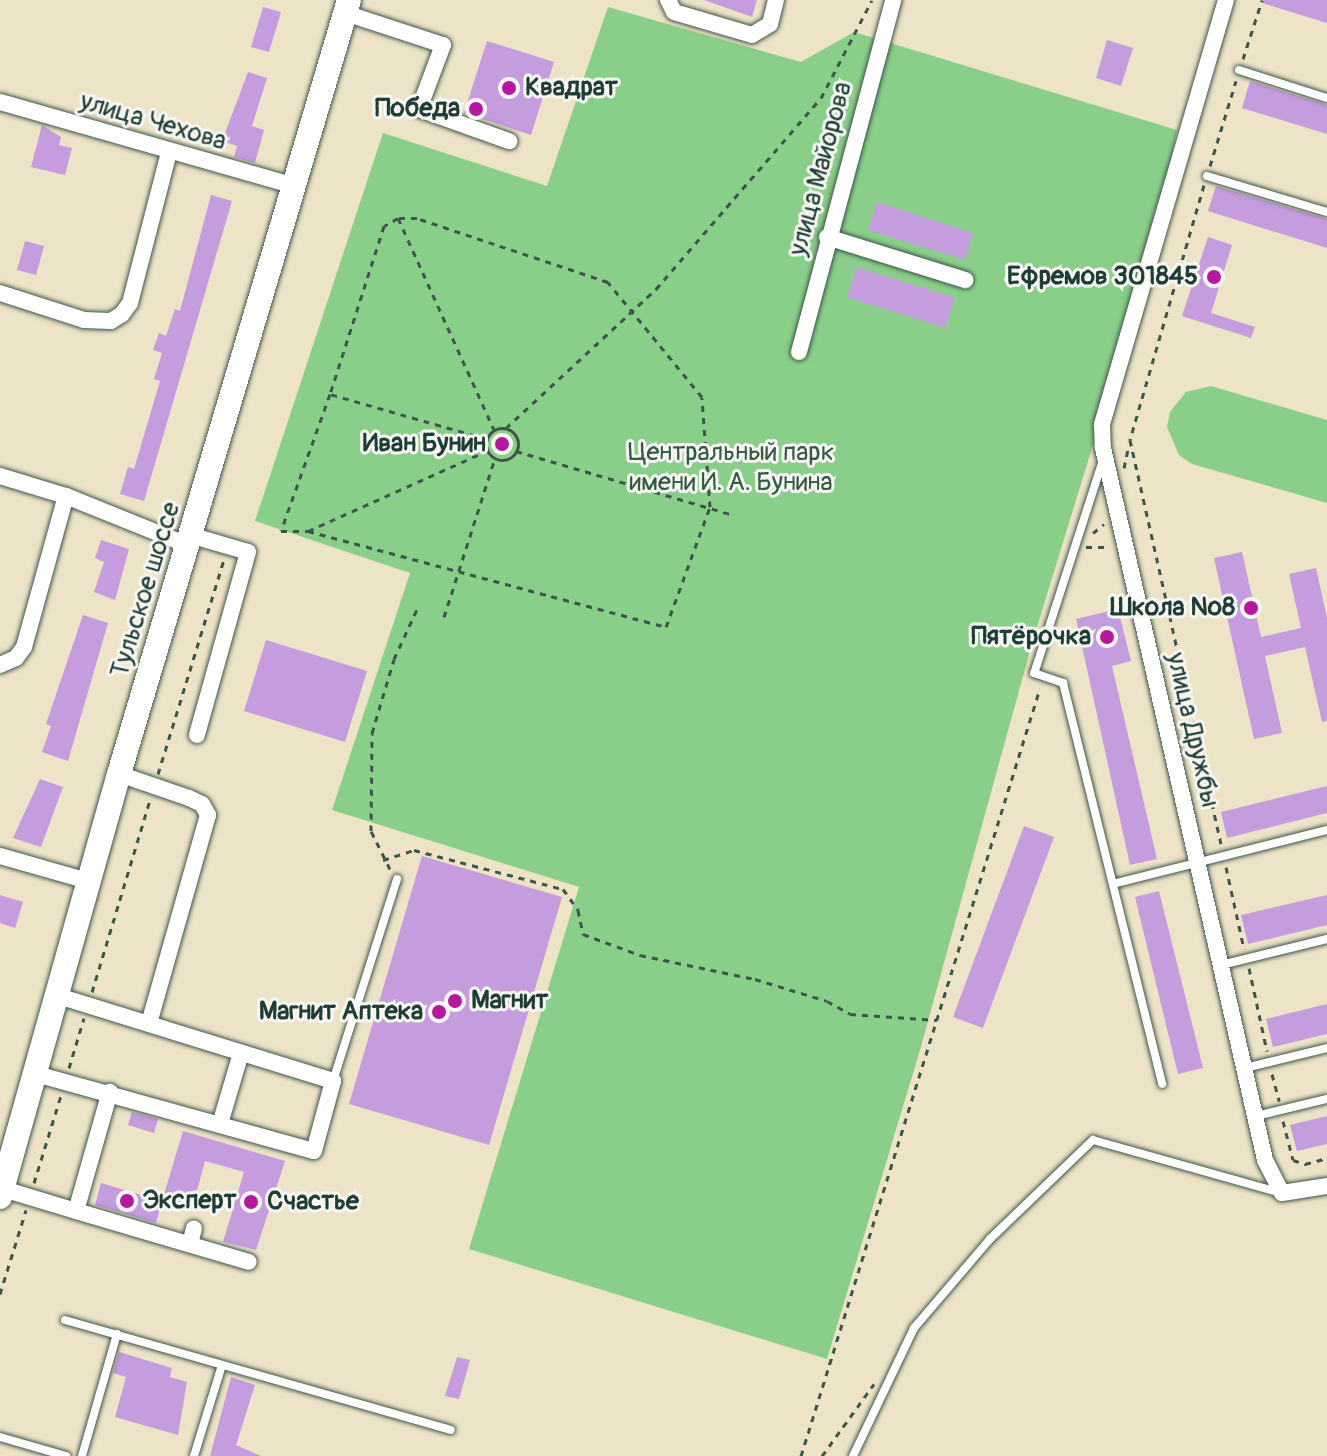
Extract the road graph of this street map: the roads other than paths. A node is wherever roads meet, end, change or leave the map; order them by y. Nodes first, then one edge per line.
1 (668, 0) edge
2 (776, 0) edge
3 (893, 0) edge
4 (1226, 0) edge
5 (347, 6) edge
6 (1239, 70) road end
7 (1327, 98) edge
8 (0, 102) edge
9 (509, 141) dead end
10 (169, 152) junction
11 (1207, 176) road end
12 (294, 186) junction
13 (1327, 212) edge
14 (827, 237) junction
15 (965, 280) dead end
16 (0, 293) edge
17 (799, 352) dead end
18 (1104, 457) junction
19 (0, 476) edge
20 (66, 496) junction
21 (191, 541) junction
22 (0, 665) edge
23 (197, 735) dead end
24 (119, 774) junction
25 (1327, 830) edge
26 (0, 856) edge
27 (1197, 863) junction
28 (397, 879) road end
29 (88, 881) junction
30 (1113, 884) junction
31 (1327, 939) edge
32 (1220, 965) junction
33 (58, 996) junction
34 (149, 1024) junction
35 (1327, 1048) edge
36 (241, 1053) junction
37 (1245, 1068) junction
38 (36, 1074) junction
39 (333, 1081) junction
40 (1162, 1084) dead end
41 (110, 1092) junction
42 (1327, 1099) edge
43 (1255, 1116) junction
44 (220, 1124) junction
45 (1327, 1186) edge
46 (1, 1192) edge
47 (1282, 1193) junction
48 (76, 1211) junction
49 (249, 1262) dead end
50 (65, 1320) dead end
51 (117, 1334) junction
52 (222, 1365) junction
53 (451, 1430) dead end
54 (0, 1437) edge
55 (66, 1456) edge
56 (82, 1456) edge
57 (194, 1456) edge
58 (853, 1456) edge

1 - 2 street
3 - 14 street, улица Майорова
4 - 18 street, улица Дружбы
5 - 9 street
5 - 12 main road, Тульское шоссе
6 - 7 lane
8 - 10 street, улица Чехова
10 - 12 street, улица Чехова
10 - 16 street
11 - 13 lane
12 - 21 main road, Тульское шоссе
14 - 15 street
14 - 17 street, улица Майорова
18 - 27 street, улица Дружбы
18 - 30 lane
19 - 20 street
20 - 21 street
20 - 22 street
21 - 23 street
21 - 24 main road, Тульское шоссе
24 - 29 main road, Тульское шоссе
24 - 34 street
25 - 27 lane
26 - 29 street
27 - 30 lane
27 - 32 street, улица Дружбы
28 - 39 lane
29 - 33 main road, Тульское шоссе
30 - 40 lane
31 - 32 lane
32 - 37 street, улица Дружбы
33 - 34 street
33 - 38 main road, Тульское шоссе
34 - 36 street
35 - 37 lane
36 - 39 street
36 - 44 street
37 - 43 street, улица Дружбы
38 - 41 street
38 - 46 main road, Тульское шоссе
39 - 44 street
41 - 44 street
41 - 48 street
42 - 43 lane
43 - 47 street, улица Дружбы
45 - 47 street
46 - 48 street
47 - 58 lane
48 - 49 street
50 - 51 lane
51 - 52 lane
51 - 56 lane
52 - 53 lane
52 - 57 lane
54 - 55 lane

